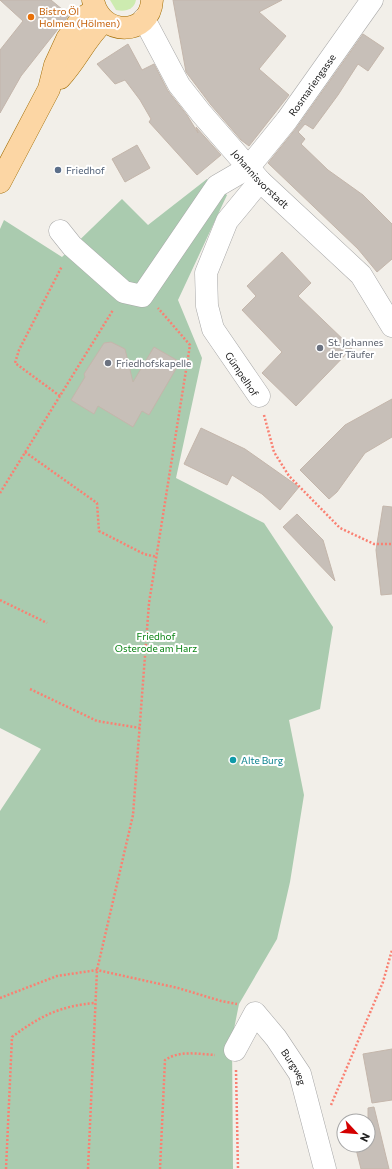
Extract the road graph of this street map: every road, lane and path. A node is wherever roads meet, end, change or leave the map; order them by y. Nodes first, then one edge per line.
1 (372, 0) edge
2 (98, 10) edge
3 (148, 10) edge
4 (254, 174) junction
5 (0, 182) edge
6 (66, 238) joint
7 (383, 293) edge
8 (133, 294) junction
9 (392, 326) edge
10 (60, 396) junction
11 (259, 396) joint
12 (25, 452) junction
13 (0, 493) edge
14 (392, 544) edge
15 (157, 557) junction
16 (0, 600) edge
17 (47, 623) dead end
18 (30, 690) dead end
19 (140, 728) junction
20 (392, 950) edge
21 (97, 970) junction
22 (0, 998) edge
23 (95, 1002) junction
24 (255, 1013) junction
25 (235, 1050) junction
26 (330, 1107) dead end
27 (6, 1169) edge
28 (88, 1169) edge
29 (160, 1169) edge
30 (238, 1169) edge
31 (325, 1169) edge

1 - 4 street, Rosmariengasse
2 - 3 main road
2 - 5 main road
3 - 4 street, Johannisvorstadt
4 - 7 street, Johannisvorstadt
4 - 8 street
4 - 11 street, Gümpelhof
6 - 8 street
6 - 10 path
7 - 9 street, Johannisvorstadt
8 - 10 path
8 - 15 path
10 - 12 path
11 - 14 path, Gümpelhof
12 - 13 path
12 - 15 path
15 - 19 path
16 - 17 path
18 - 19 path
19 - 21 path
20 - 26 path
21 - 22 path
21 - 23 path
21 - 24 path
23 - 27 path
23 - 28 path
24 - 25 street
24 - 31 street, Burgweg
25 - 29 path
25 - 30 path

